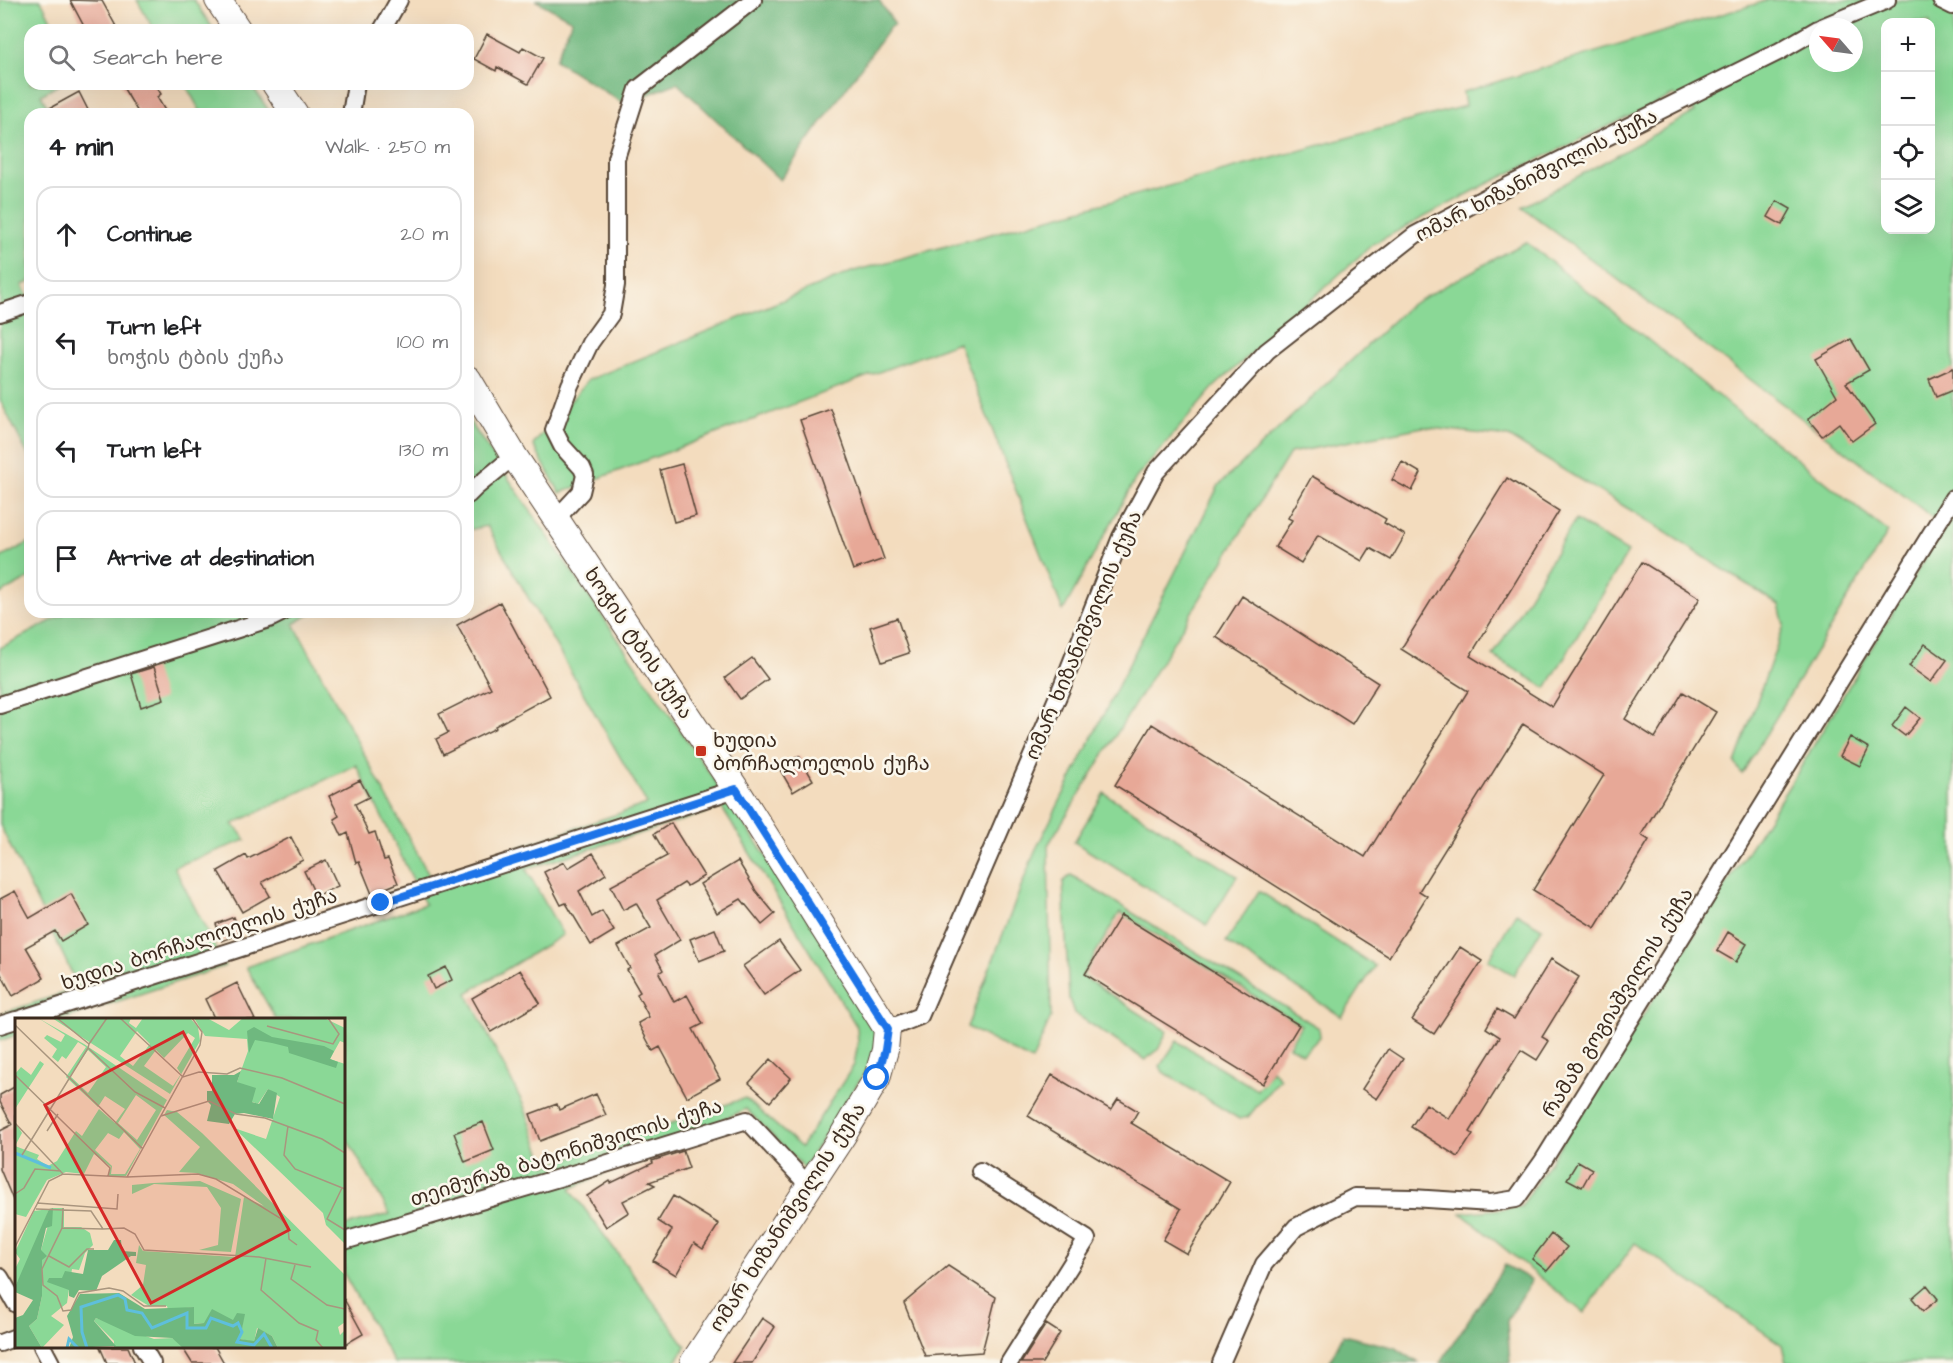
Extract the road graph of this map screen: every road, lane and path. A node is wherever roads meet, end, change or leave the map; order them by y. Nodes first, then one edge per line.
1 (218, 0) edge
2 (399, 0) edge
3 (753, 0) edge
4 (1887, 0) edge
5 (1941, 0) edge
6 (1953, 6) edge
7 (1844, 18) edge
8 (234, 24) edge
9 (385, 24) edge
10 (1809, 34) edge
11 (279, 90) edge
12 (355, 90) edge
13 (292, 108) edge
14 (352, 108) edge
15 (24, 305) edge
16 (0, 313) edge
17 (474, 389) edge
18 (514, 456) junction
19 (474, 489) edge
20 (1953, 498) edge
21 (556, 519) junction
22 (271, 618) edge
23 (0, 705) edge
24 (736, 789) junction
25 (23, 1018) edge
26 (15, 1021) edge
27 (0, 1025) edge
28 (888, 1029) junction
29 (980, 1171) dead end
30 (810, 1186) junction
31 (345, 1241) edge
32 (0, 1276) edge
33 (15, 1302) edge
34 (15, 1337) edge
35 (0, 1343) edge
36 (43, 1348) edge
37 (143, 1348) edge
38 (51, 1363) edge
39 (152, 1363) edge
40 (693, 1363) edge
41 (1010, 1363) edge
42 (1221, 1363) edge

1 - 8 main road
2 - 9 street
3 - 21 street
4 - 7 street, ომარ ხიზანიშვილის ქუჩა
5 - 6 street
10 - 28 street, ომარ ხიზანიშვილის ქუჩა
11 - 13 main road
12 - 14 street
15 - 16 street
17 - 18 main road, ხოჭის ტბის ქუჩა
18 - 19 street
18 - 21 main road, ხოჭის ტბის ქუჩა
20 - 42 street, რამაზ გოგიაშვილის ქუჩა
21 - 24 main road, ხოჭის ტბის ქუჩა
22 - 23 street
24 - 25 street, ხუდია ბორჩალოელის ქუჩა
24 - 28 main road, ხოჭის ტბის ქუჩა
26 - 27 street, ხუდია ბორჩალოელის ქუჩა
28 - 30 main road, ომარ ხიზანიშვილის ქუჩა
29 - 41 street
30 - 31 street, თეიმურაზ ბატონიშვილის ქუჩა
30 - 40 main road, ომარ ხიზანიშვილის ქუჩა
32 - 33 street
34 - 35 street
36 - 38 street
37 - 39 street

